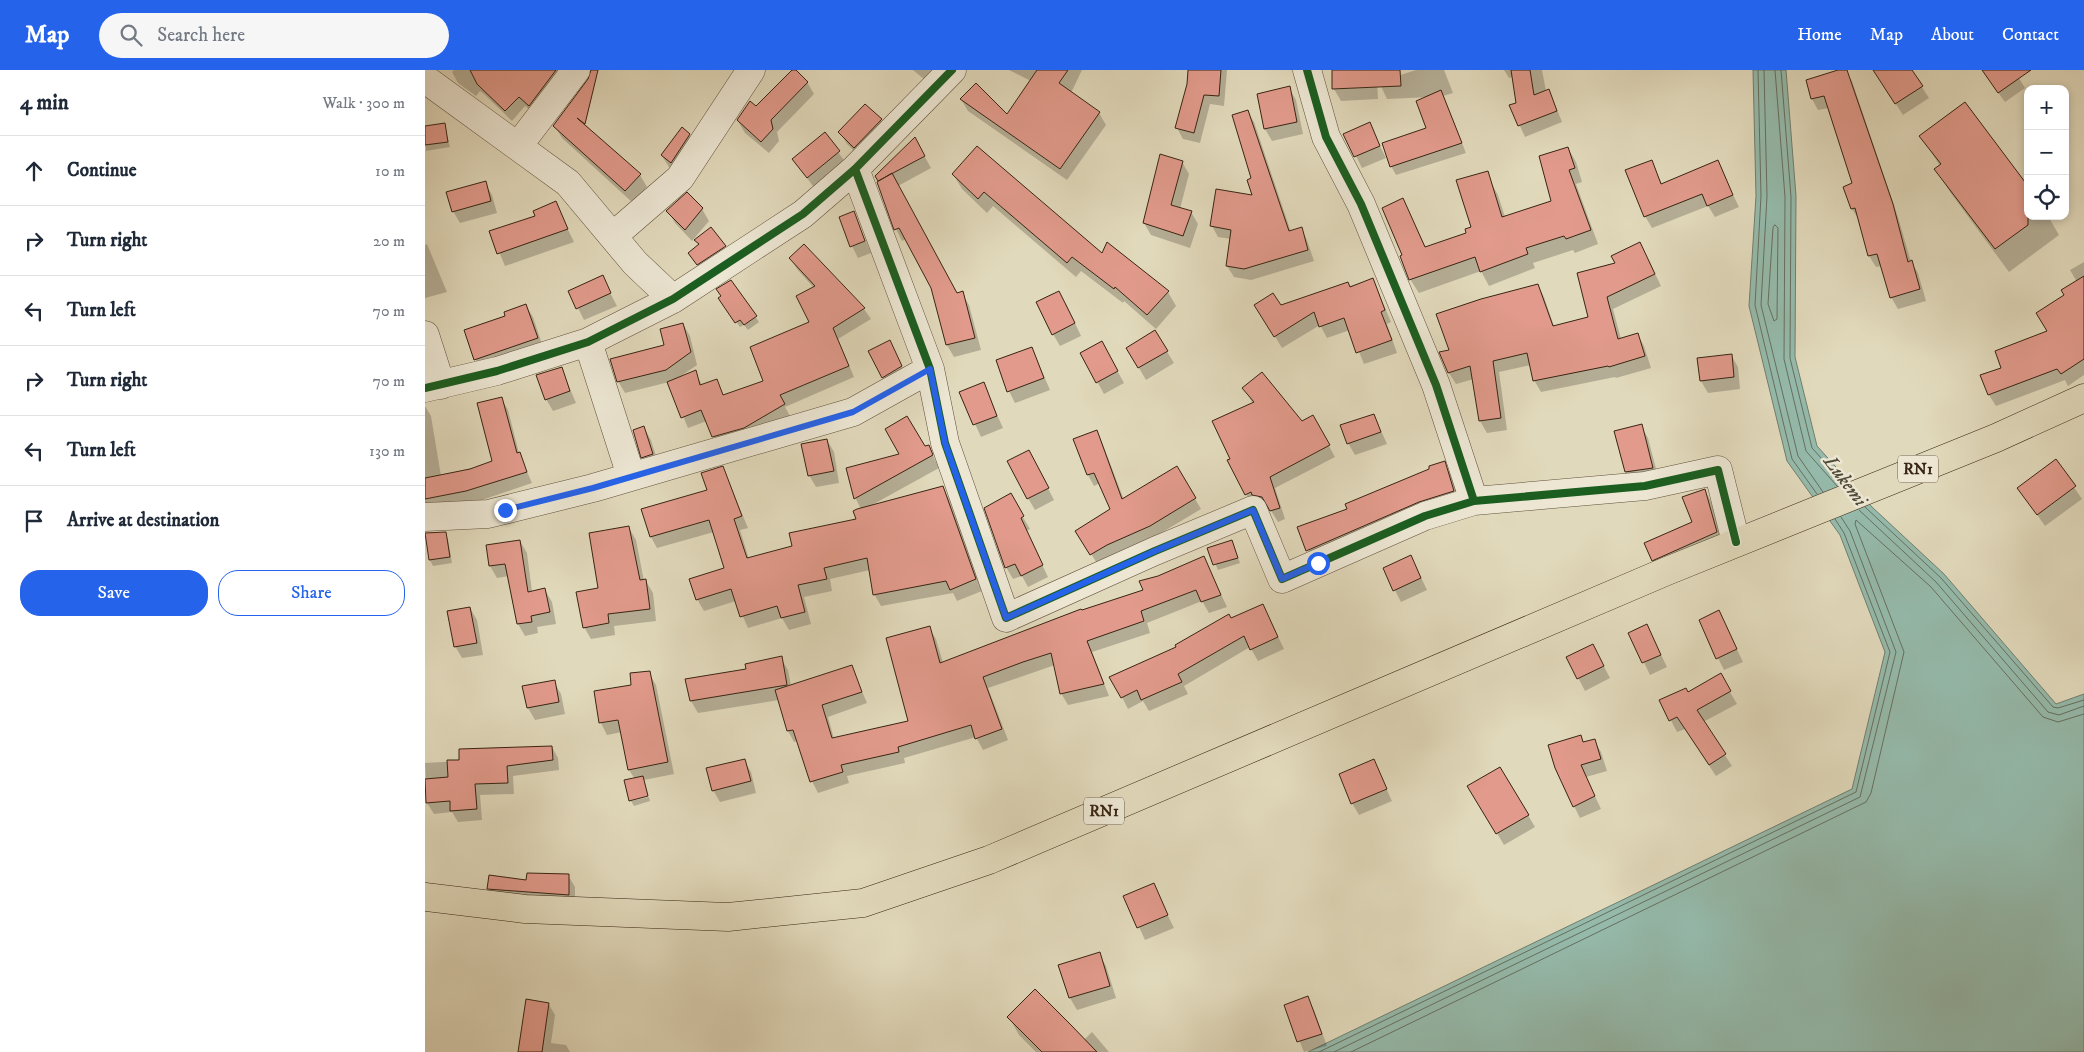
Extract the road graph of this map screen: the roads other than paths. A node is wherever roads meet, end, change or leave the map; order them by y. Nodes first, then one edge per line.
1 (576, 70) edge
2 (751, 70) edge
3 (952, 70) edge
4 (1307, 70) edge
5 (425, 79) edge
6 (518, 146) junction
7 (855, 169) junction
8 (613, 236) junction
9 (673, 299) junction
10 (425, 335) edge
11 (588, 342) junction
12 (930, 369) junction
13 (433, 387) edge
14 (2084, 398) edge
15 (631, 476) junction
16 (1474, 501) junction
17 (425, 517) edge
18 (1741, 540) junction
19 (425, 897) edge

1 - 6 street
2 - 8 street
3 - 7 street
4 - 16 street
5 - 6 street
6 - 8 street
7 - 9 street
7 - 12 street
8 - 9 street
9 - 11 street
10 - 13 street
11 - 13 street
11 - 15 street
12 - 15 street
12 - 16 street
14 - 18 highway, RN1
15 - 17 street
16 - 18 street
18 - 19 highway, RN1

